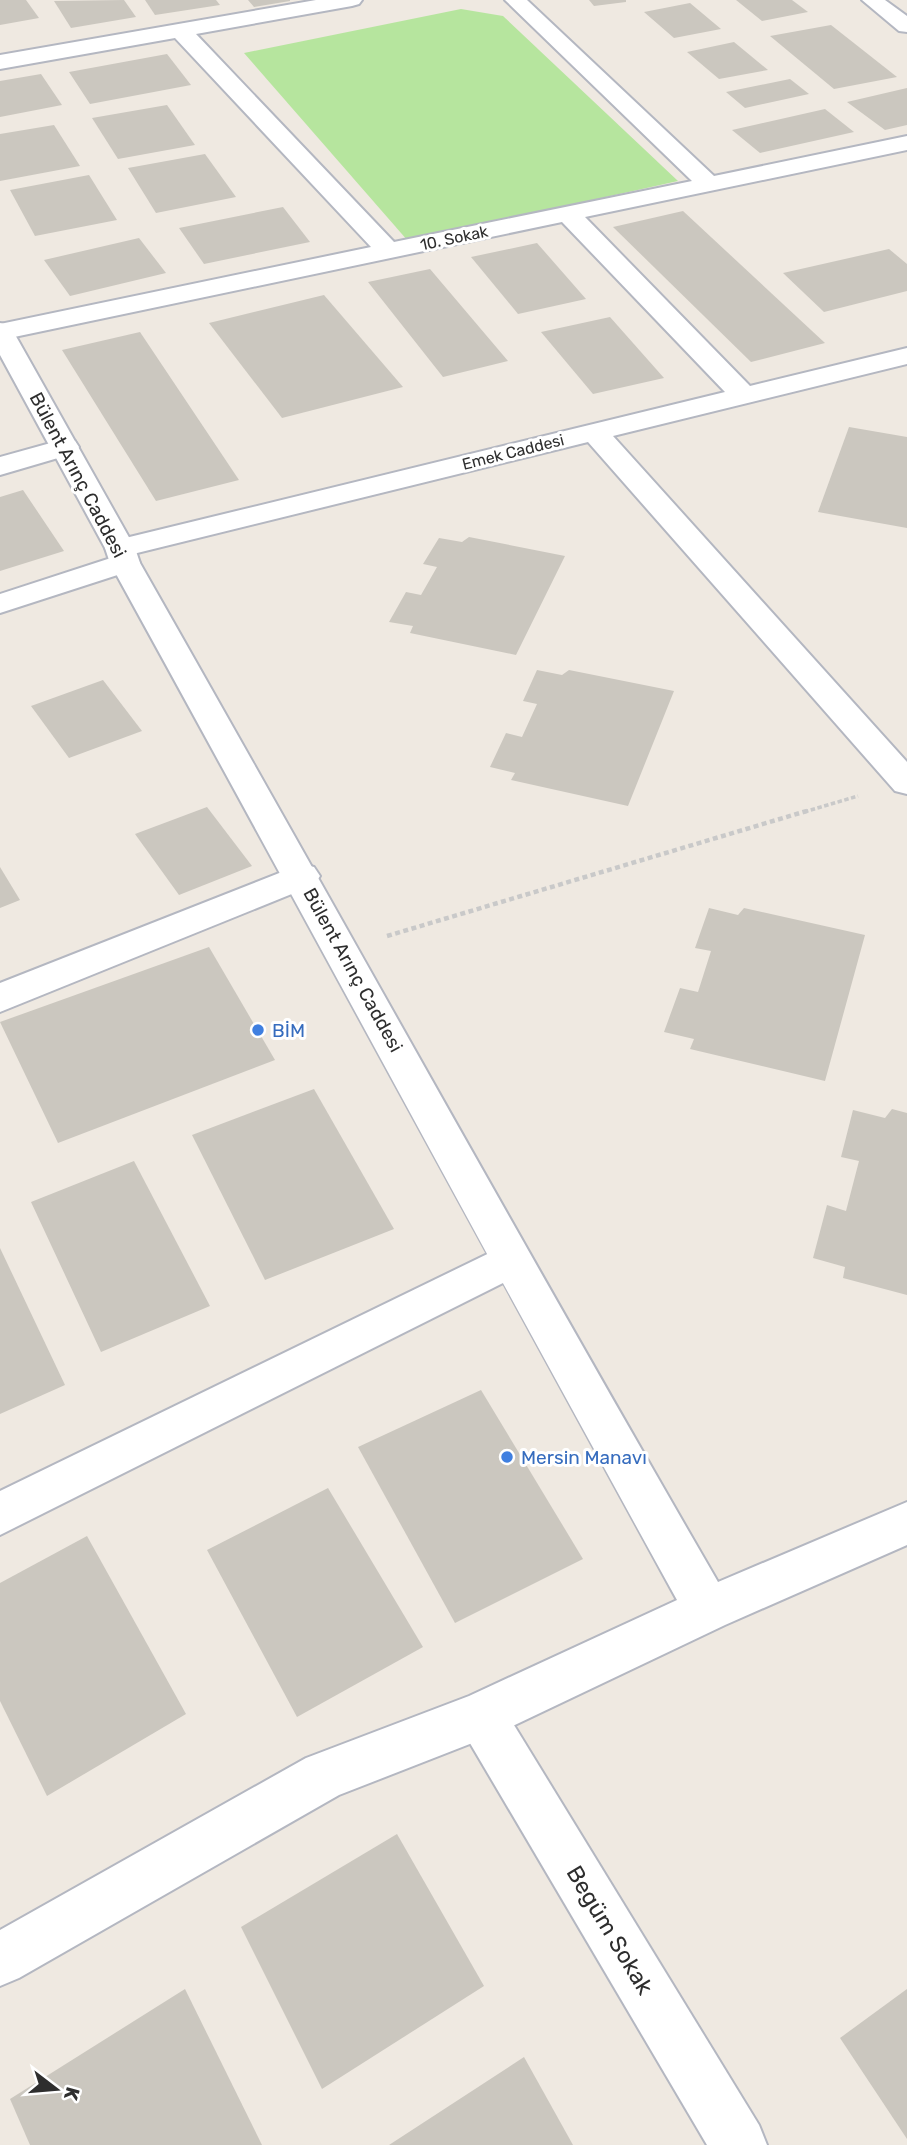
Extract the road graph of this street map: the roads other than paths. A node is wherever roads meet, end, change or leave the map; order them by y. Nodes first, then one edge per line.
1 (352, 0) edge
2 (515, 0) edge
3 (872, 0) edge
4 (907, 26) edge
5 (180, 30) junction
6 (0, 62) edge
7 (907, 143) edge
8 (709, 184) junction
9 (568, 214) junction
10 (388, 251) junction
11 (0, 331) edge
12 (907, 356) edge
13 (744, 396) junction
14 (594, 432) junction
15 (65, 447) junction
16 (0, 466) edge
17 (122, 556) junction
18 (0, 604) edge
19 (907, 782) edge
20 (302, 876) junction
21 (0, 999) edge
22 (510, 1260) junction
23 (0, 1514) edge
24 (907, 1523) edge
25 (708, 1609) junction
26 (481, 1716) junction
27 (0, 1959) edge
28 (739, 2145) edge

1 - 5 street
2 - 8 street
3 - 4 street
5 - 6 street
5 - 10 street
7 - 8 street, 10. Sokak
8 - 9 street, 10. Sokak
9 - 10 street, 10. Sokak
9 - 13 street
10 - 11 street, 10. Sokak
11 - 15 street, Bülent Arınç Caddesi
12 - 13 street, Emek Caddesi
13 - 14 street, Emek Caddesi
14 - 17 street, Emek Caddesi
14 - 19 street
15 - 16 street
15 - 17 street, Bülent Arınç Caddesi
17 - 18 street, Emek Caddesi
17 - 20 street, Bülent Arınç Caddesi
20 - 21 street
20 - 22 street, Bülent Arınç Caddesi
22 - 23 street
22 - 25 street, Bülent Arınç Caddesi
24 - 25 street
25 - 26 street
26 - 27 street
26 - 28 street, Begüm Sokak

